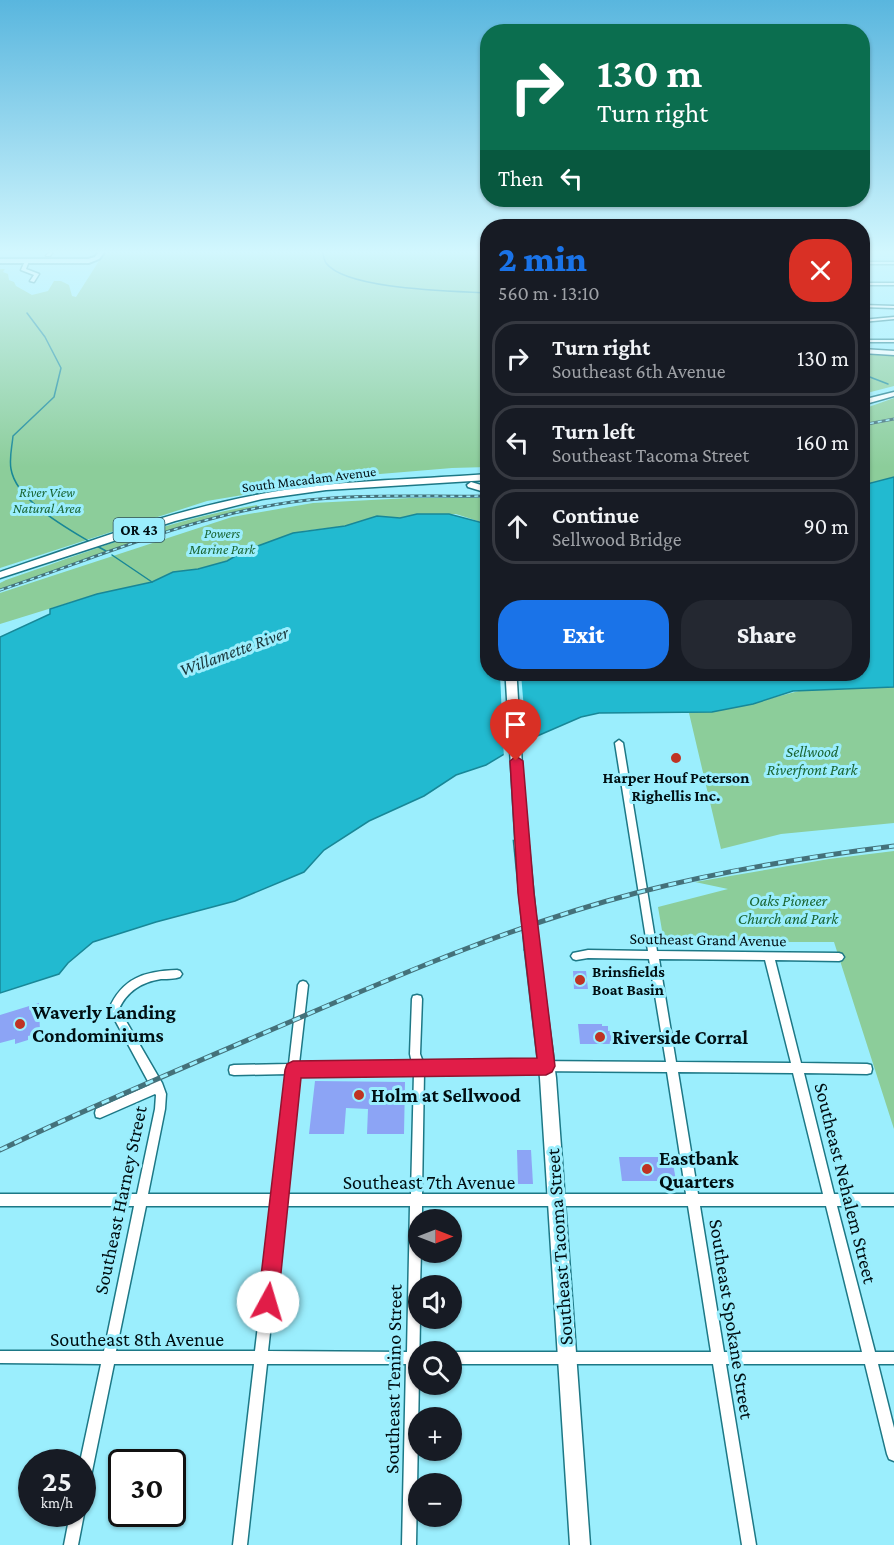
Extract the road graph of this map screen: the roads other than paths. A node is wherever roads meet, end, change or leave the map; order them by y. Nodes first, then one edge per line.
1 (894, 340) edge
2 (870, 341) edge
3 (870, 352) edge
4 (894, 353) edge
5 (894, 390) edge
6 (894, 394) edge
7 (870, 397) edge
8 (870, 400) edge
9 (480, 470) edge
10 (480, 478) edge
11 (480, 484) edge
12 (471, 485) junction
13 (480, 488) edge
14 (230, 503) junction
15 (0, 575) edge
16 (511, 681) edge
17 (619, 743) dead end
18 (576, 956) dead end
19 (653, 956) junction
20 (769, 957) junction
21 (839, 957) dead end
22 (177, 974) dead end
23 (303, 986) dead end
24 (417, 999) dead end
25 (546, 1066) junction
26 (419, 1067) junction
27 (671, 1068) junction
28 (798, 1069) junction
29 (867, 1069) dead end
30 (234, 1070) dead end
31 (293, 1070) junction
32 (158, 1087) junction
33 (100, 1113) dead end
34 (280, 1199) junction
35 (140, 1200) junction
36 (417, 1200) junction
37 (693, 1200) junction
38 (831, 1200) junction
39 (894, 1200) edge
40 (0, 1201) edge
41 (556, 1201) junction
42 (416, 1341) edge
43 (718, 1357) junction
44 (0, 1358) edge
45 (108, 1358) junction
46 (262, 1358) junction
47 (408, 1358) edge
48 (462, 1358) edge
49 (567, 1358) junction
50 (870, 1358) junction
51 (894, 1358) edge
52 (415, 1395) edge
53 (90, 1449) edge
54 (894, 1454) edge
55 (74, 1527) edge
56 (71, 1545) edge
57 (240, 1545) edge
58 (409, 1545) edge
59 (580, 1545) edge
60 (749, 1545) edge

1 - 2 street
3 - 4 main road
5 - 7 main road
6 - 8 main road
9 - 14 main road
10 - 14 main road, South Macadam Avenue / OR 43
11 - 12 main road
12 - 13 main road
12 - 14 main road
14 - 15 main road, South Macadam Avenue / OR 43
16 - 25 main road, Southeast Tacoma Street, bridge
17 - 19 street, Southeast Spokane Street
18 - 19 street, Southeast Grand Avenue
19 - 20 street, Southeast Grand Avenue
19 - 27 street, Southeast Spokane Street
20 - 21 street, Southeast Grand Avenue
20 - 28 street, Southeast Nehalem Street
22 - 32 street, Southeast Harney Street
23 - 31 street
24 - 26 street, Southeast Tenino Street
25 - 26 street
25 - 27 street
25 - 41 main road, Southeast Tacoma Street
26 - 31 street
26 - 36 street, Southeast Tenino Street
27 - 28 street
27 - 37 street, Southeast Spokane Street
28 - 29 street
28 - 38 street, Southeast Nehalem Street
30 - 31 street
31 - 34 street
32 - 33 street
32 - 35 street, Southeast Harney Street
34 - 35 street, Southeast 7th Avenue
34 - 36 street, Southeast 7th Avenue
34 - 46 street
35 - 40 street, Southeast 7th Avenue
35 - 45 street, Southeast Harney Street
36 - 41 street, Southeast 7th Avenue
36 - 42 street, Southeast Tenino Street
37 - 38 street, Southeast 7th Avenue
37 - 41 street, Southeast 7th Avenue
37 - 43 street, Southeast Spokane Street
38 - 39 street, Southeast 7th Avenue
38 - 50 street, Southeast Nehalem Street
41 - 49 main road, Southeast Tacoma Street
43 - 49 street
43 - 50 street
43 - 60 street, Southeast Spokane Street
44 - 45 street, Southeast 8th Avenue
45 - 46 street, Southeast 8th Avenue
45 - 53 street, Southeast Harney Street
46 - 47 street, Southeast 8th Avenue
46 - 57 street
48 - 49 street
49 - 59 main road, Southeast Tacoma Street
50 - 51 street
50 - 54 street, Southeast Nehalem Street
52 - 58 street, Southeast Tenino Street
55 - 56 street

